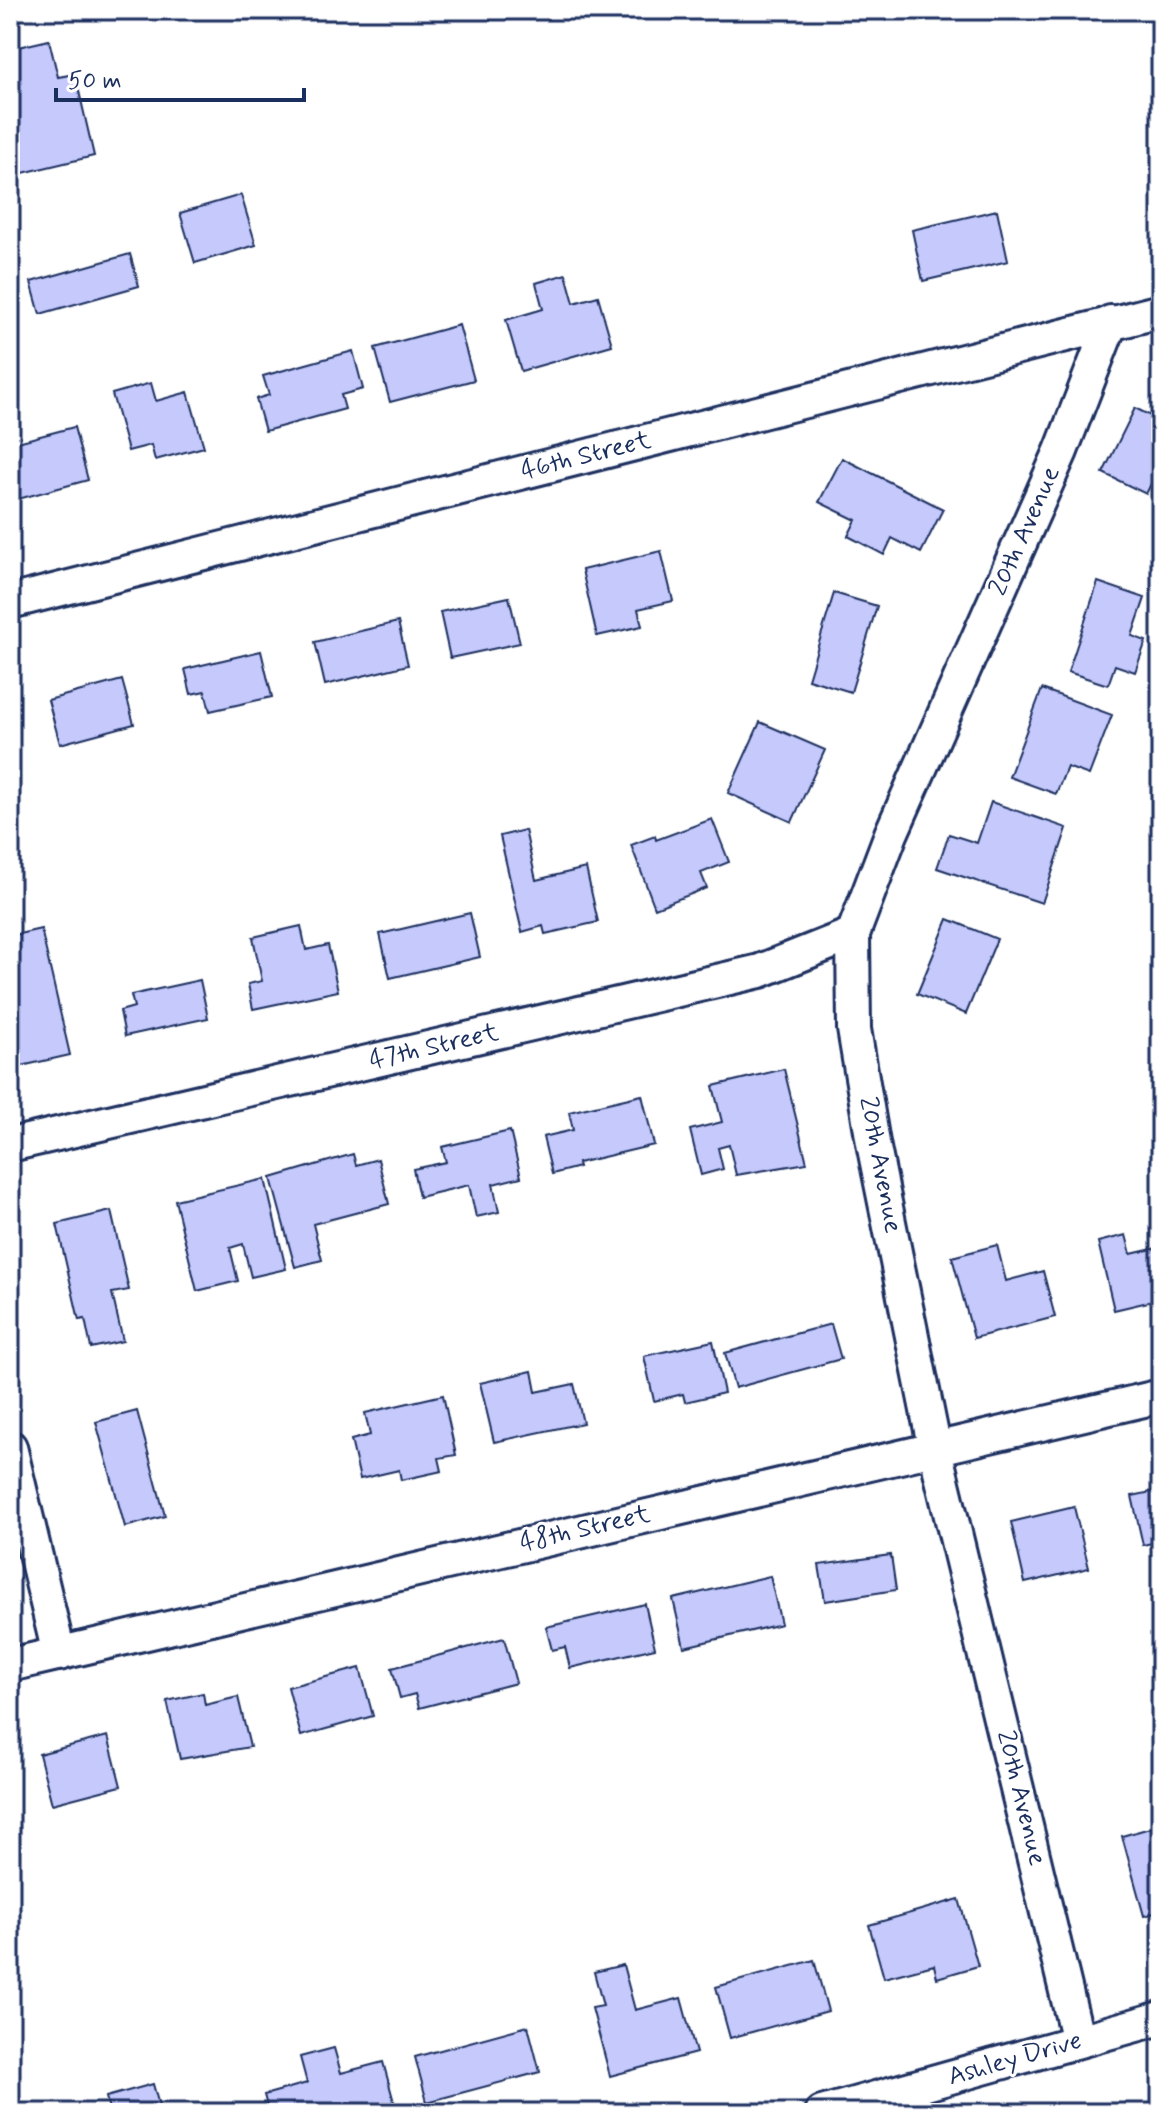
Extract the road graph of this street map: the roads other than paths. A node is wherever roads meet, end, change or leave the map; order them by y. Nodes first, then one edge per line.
1 (1161, 311) edge
2 (1111, 322) junction
3 (10, 602) edge
4 (853, 934) junction
5 (10, 1145) edge
6 (1161, 1396) edge
7 (10, 1447) edge
8 (935, 1450) junction
9 (59, 1654) junction
10 (10, 1665) edge
11 (1161, 2018) edge
12 (1078, 2041) junction
13 (822, 2113) edge

1 - 2 street, 46th Street
2 - 3 street, 46th Street
2 - 4 street, 20th Avenue
4 - 5 street, 47th Street
4 - 8 street, 20th Avenue
6 - 8 street, 48th Street
7 - 9 street
8 - 9 street, 48th Street
8 - 12 street, 20th Avenue
9 - 10 street, 48th Street
11 - 12 street, Ashley Drive
12 - 13 street, Ashley Drive

